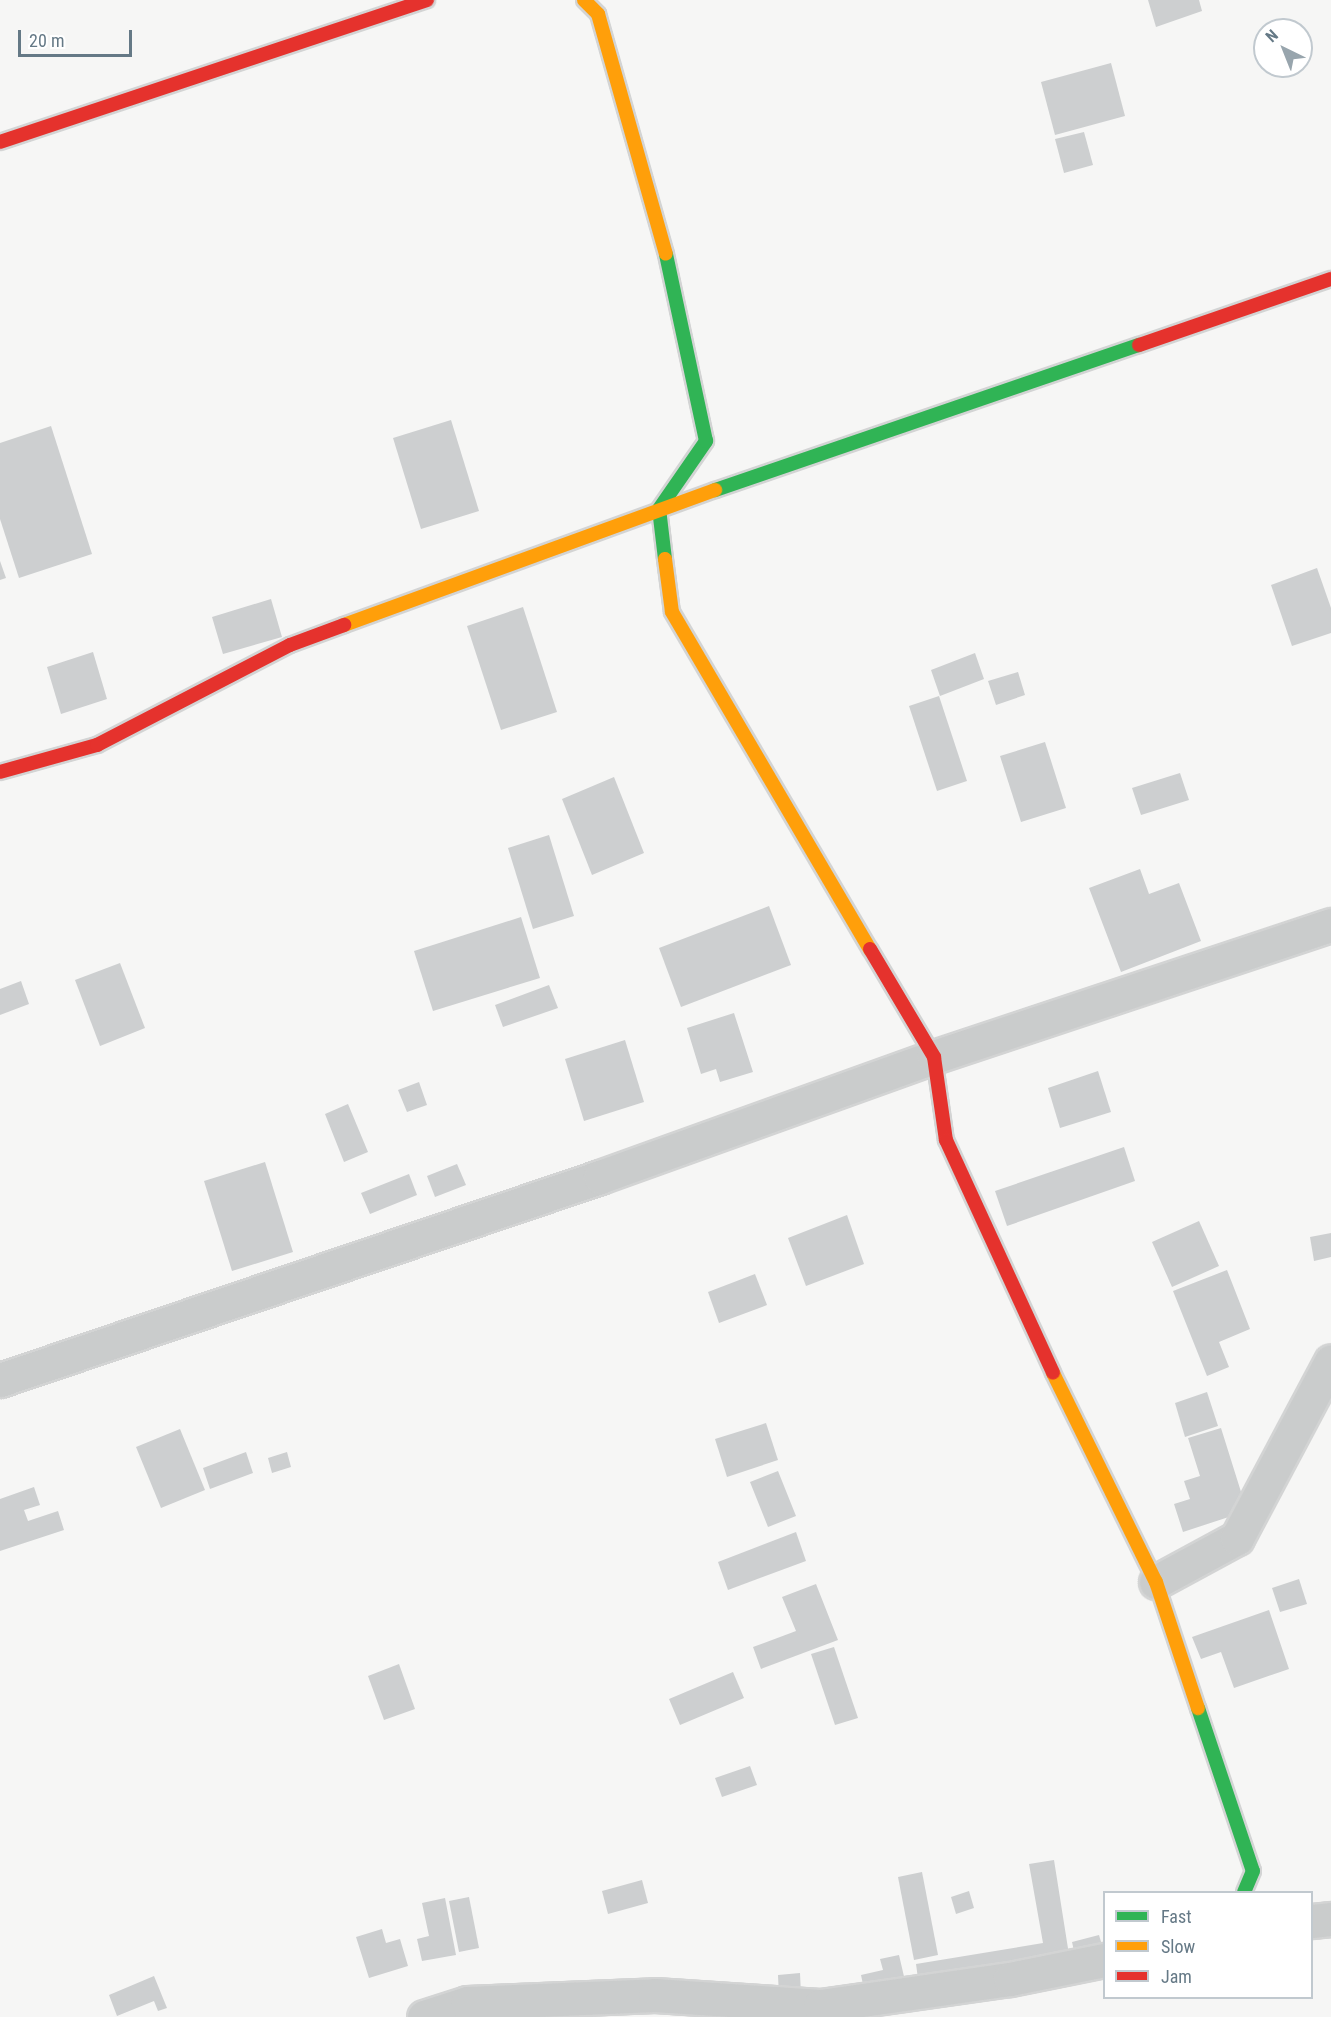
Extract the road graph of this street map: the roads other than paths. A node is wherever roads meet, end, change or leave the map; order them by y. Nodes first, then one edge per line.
1 (427, 0) edge
2 (584, 0) edge
3 (0, 142) edge
4 (1331, 279) edge
5 (659, 509) junction
6 (0, 772) edge
7 (1331, 925) edge
8 (934, 1057) junction
9 (1331, 1361) edge
10 (0, 1380) edge
11 (1156, 1582) junction
12 (1245, 1891) edge
13 (1331, 1919) edge
14 (1313, 1921) edge
15 (1103, 1960) edge
16 (424, 2017) edge

1 - 3 main road
2 - 5 main road
4 - 5 main road
5 - 6 main road
5 - 8 main road
7 - 8 street
8 - 10 street
8 - 11 main road
9 - 11 street
11 - 12 main road
13 - 14 street
15 - 16 street

